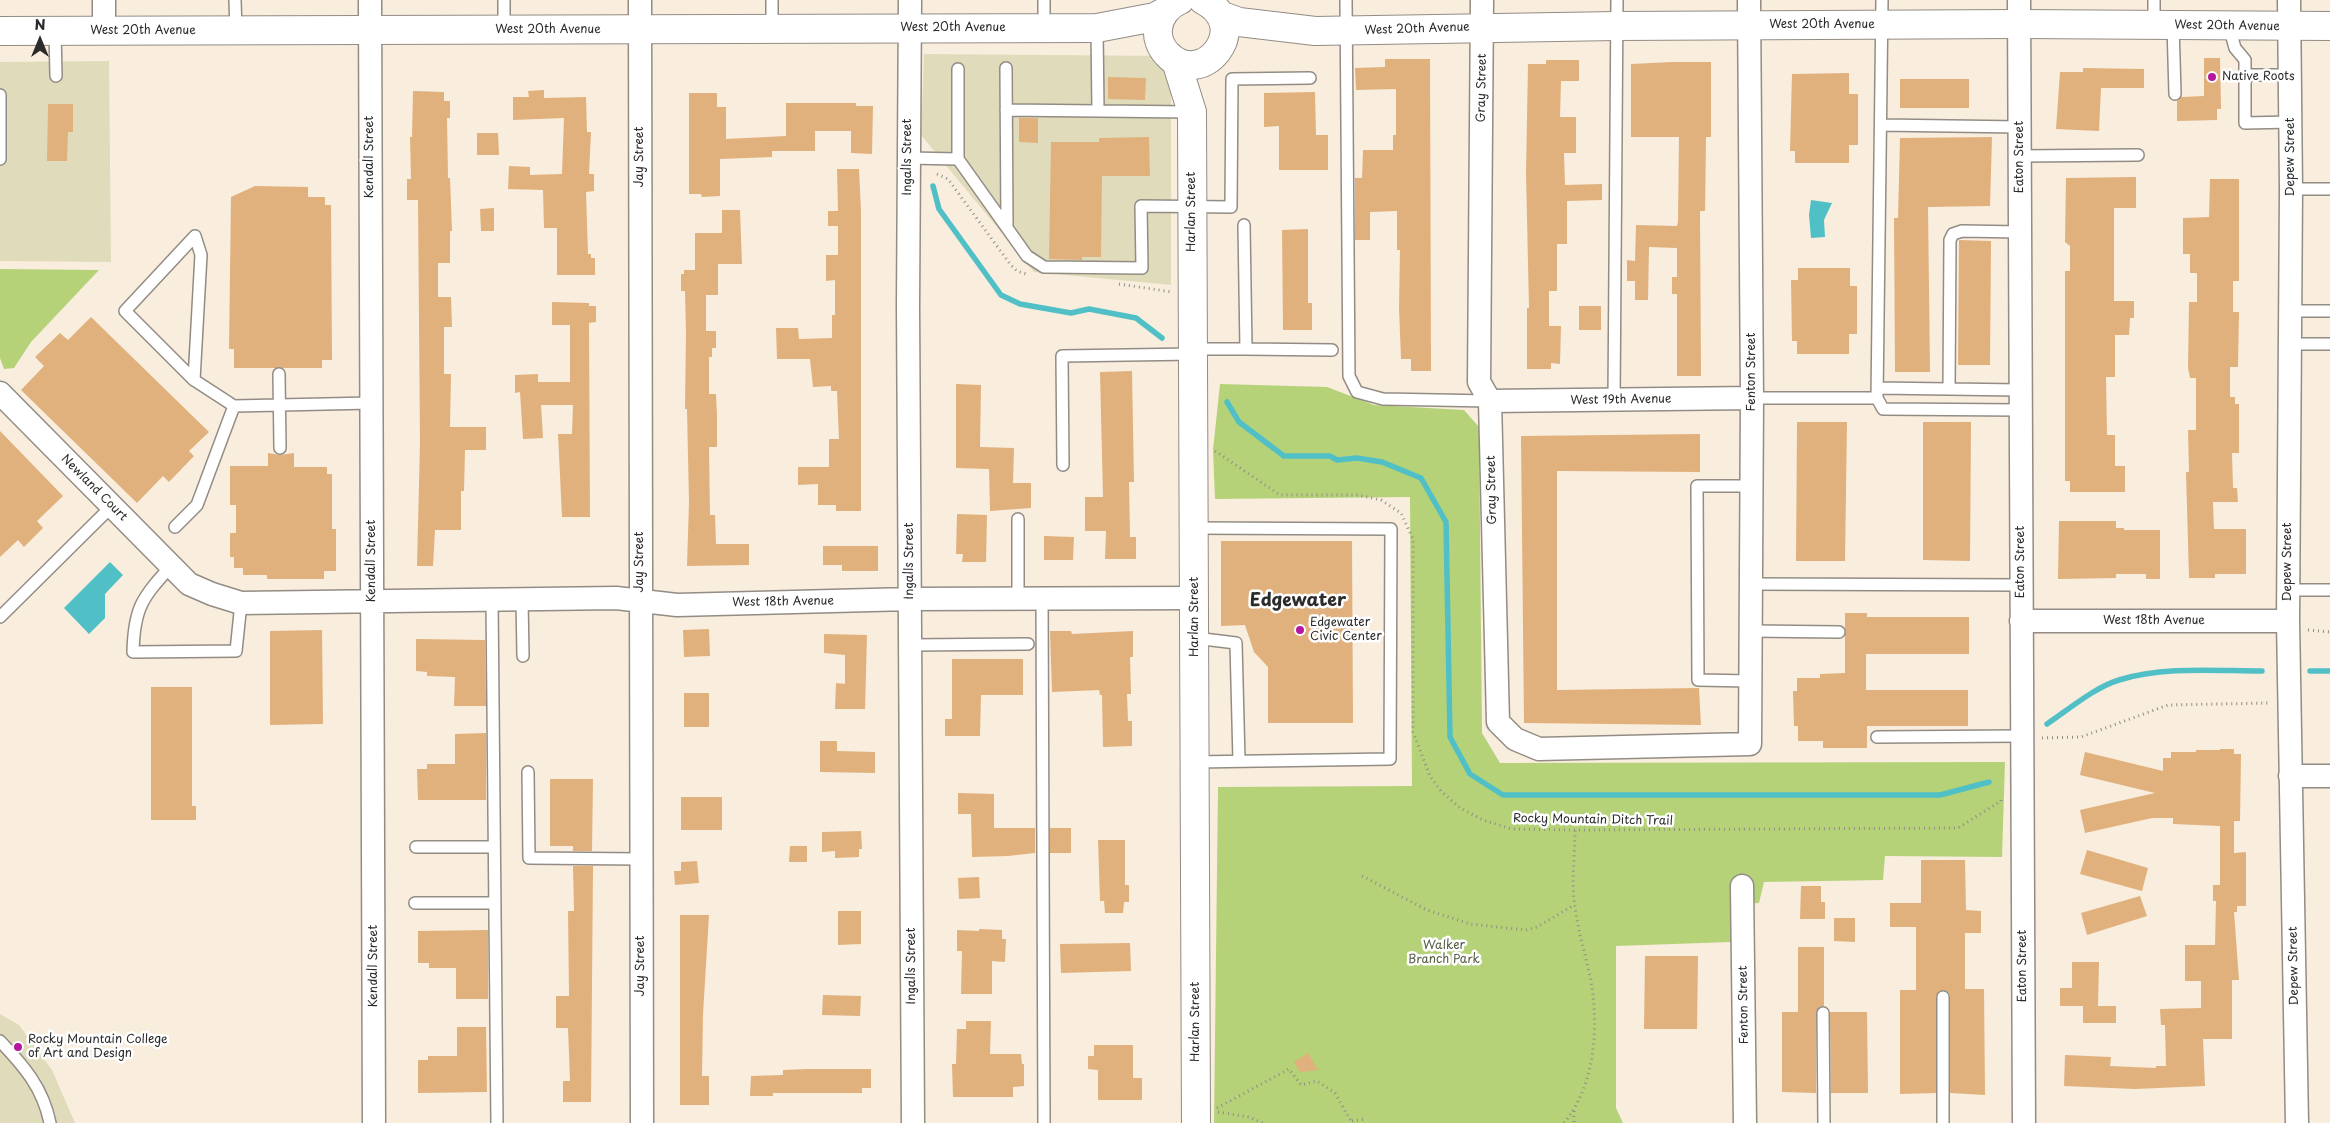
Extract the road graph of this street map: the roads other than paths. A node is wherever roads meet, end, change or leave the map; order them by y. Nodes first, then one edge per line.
1 (104, 0) edge
2 (235, 0) edge
3 (370, 0) edge
4 (504, 0) edge
5 (640, 0) edge
6 (772, 0) edge
7 (910, 0) edge
8 (1044, 0) edge
9 (1346, 0) edge
10 (1482, 0) edge
11 (1174, 4) edge
12 (1211, 5) edge
13 (1882, 12) edge
14 (2019, 12) edge
15 (1617, 13) edge
16 (1749, 13) edge
17 (2289, 13) edge
18 (2161, 17) edge
19 (2229, 26) junction
20 (2330, 26) edge
21 (1483, 27) junction
22 (910, 28) junction
23 (1044, 28) junction
24 (1097, 28) junction
25 (772, 29) junction
26 (236, 30) junction
27 (369, 30) junction
28 (504, 30) junction
29 (640, 30) junction
30 (1346, 30) junction
31 (0, 31) edge
32 (55, 31) junction
33 (104, 31) junction
34 (1315, 31) junction
35 (1168, 54) junction
36 (1215, 54) junction
37 (958, 68) dead end
38 (1006, 68) dead end
39 (2290, 74) junction
40 (2245, 75) junction
41 (56, 76) dead end
42 (1310, 78) dead end
43 (2175, 94) dead end
44 (0, 95) edge
45 (1006, 110) junction
46 (1098, 111) junction
47 (1192, 112) junction
48 (2291, 122) junction
49 (1881, 125) junction
50 (2020, 127) junction
51 (2138, 155) dead end
52 (2020, 156) junction
53 (908, 158) junction
54 (958, 159) junction
55 (0, 160) edge
56 (2291, 189) junction
57 (2330, 189) edge
58 (1192, 206) junction
59 (1244, 224) dead end
60 (1007, 228) junction
61 (2020, 232) junction
62 (2290, 311) junction
63 (2330, 311) edge
64 (2290, 344) junction
65 (2330, 344) edge
66 (1246, 349) junction
67 (1332, 350) dead end
68 (1193, 351) junction
69 (279, 374) dead end
70 (194, 380) junction
71 (1949, 389) junction
72 (0, 393) edge
73 (1877, 393) junction
74 (1752, 398) junction
75 (1614, 400) junction
76 (2020, 400) junction
77 (1490, 401) junction
78 (371, 403) junction
79 (279, 405) junction
80 (234, 406) junction
81 (280, 448) dead end
82 (1063, 465) dead end
83 (1752, 486) junction
84 (112, 506) junction
85 (1018, 519) dead end
86 (175, 527) dead end
87 (1194, 528) junction
88 (171, 566) junction
89 (189, 584) joint
90 (1751, 584) junction
91 (2020, 585) junction
92 (2288, 590) junction
93 (2330, 590) edge
94 (1195, 598) junction
95 (492, 599) junction
96 (522, 599) junction
97 (910, 599) junction
98 (1018, 599) junction
99 (1042, 599) junction
100 (372, 600) junction
101 (640, 601) junction
102 (241, 603) junction
103 (0, 617) edge
104 (2021, 621) junction
105 (2296, 626) junction
106 (1751, 631) junction
107 (1839, 632) dead end
108 (1195, 638) junction
109 (1028, 644) dead end
110 (910, 645) junction
111 (522, 656) dead end
112 (1750, 680) junction
113 (1877, 737) dead end
114 (2027, 737) junction
115 (1750, 744) joint
116 (1239, 761) junction
117 (1195, 762) junction
118 (528, 772) dead end
119 (2290, 776) junction
120 (2330, 776) edge
121 (416, 847) dead end
122 (494, 847) junction
123 (641, 859) junction
124 (1742, 886) dead end
125 (415, 903) dead end
126 (494, 903) junction
127 (1943, 997) dead end
128 (1823, 1013) dead end
129 (0, 1041) edge
130 (50, 1123) edge
131 (374, 1123) edge
132 (497, 1123) edge
133 (642, 1123) edge
134 (913, 1123) edge
135 (1044, 1123) edge
136 (1196, 1123) edge
137 (1745, 1123) edge
138 (1824, 1123) edge
139 (1943, 1123) edge
140 (2024, 1123) edge
141 (2297, 1123) edge

1 - 33 street
2 - 26 lane
3 - 27 street, Kendall Street
4 - 28 lane
5 - 29 street, Jay Street
6 - 25 lane
7 - 22 street, Ingalls Street
8 - 23 lane
9 - 30 lane
10 - 21 street, Gray Street
11 - 24 street, West 20th Avenue
11 - 35 street, Harlan Street
12 - 34 street, West 20th Avenue
12 - 36 street, Harlan Street
13 - 14 street, West 20th Avenue
13 - 16 street, West 20th Avenue
13 - 49 lane
14 - 18 street, West 20th Avenue
14 - 50 street, Eaton Street
15 - 16 street, West 20th Avenue
15 - 21 street, West 20th Avenue
15 - 75 lane
16 - 74 street, Fenton Street
17 - 19 street, West 20th Avenue
17 - 20 street, West 20th Avenue
17 - 39 street, Depew Street
18 - 19 street, West 20th Avenue
18 - 43 lane
19 - 40 lane
21 - 30 street, West 20th Avenue
21 - 77 street, Gray Street
22 - 23 street, West 20th Avenue
22 - 25 street, West 20th Avenue
22 - 53 street, Ingalls Street
23 - 24 street, West 20th Avenue
24 - 35 street, West 20th Avenue
24 - 46 lane
25 - 29 street, West 20th Avenue
26 - 27 street, West 20th Avenue
26 - 33 street, West 20th Avenue
27 - 28 street, West 20th Avenue
27 - 78 street, Kendall Street
28 - 29 street, West 20th Avenue
29 - 101 street, Jay Street
30 - 34 street, West 20th Avenue
30 - 77 lane
31 - 32 street, West 20th Avenue
32 - 33 street, West 20th Avenue
32 - 41 lane
34 - 36 street, West 20th Avenue
35 - 36 street, West 20th Avenue
35 - 47 street, Harlan Street
36 - 47 street, Harlan Street
37 - 54 lane
38 - 45 lane
39 - 40 lane
39 - 48 street, Depew Street
40 - 48 lane
42 - 58 lane
44 - 55 lane
45 - 46 lane
45 - 60 lane
46 - 47 lane
47 - 58 street, Harlan Street
48 - 56 street, Depew Street
49 - 50 lane
49 - 73 lane
50 - 52 street, Eaton Street
51 - 52 lane
52 - 61 street, Eaton Street
53 - 54 lane
53 - 97 street, Ingalls Street
54 - 60 lane
56 - 57 lane
56 - 62 street, Depew Street
58 - 60 lane
58 - 68 street, Harlan Street
59 - 66 lane
61 - 71 lane
61 - 76 street, Eaton Street
62 - 63 lane
62 - 64 street, Depew Street
64 - 65 lane
64 - 92 street, Depew Street
66 - 67 lane
66 - 68 lane
68 - 82 lane
68 - 87 street, Harlan Street
69 - 79 lane
70 - 70 lane
70 - 80 lane
71 - 73 lane
71 - 76 lane
72 - 84 street, Newland Court
73 - 74 lane
73 - 76 lane
74 - 75 street, West 19th Avenue
74 - 83 street, Fenton Street
75 - 77 street, West 19th Avenue
76 - 91 street, Eaton Street
77 - 115 street, Gray Street
78 - 79 lane
78 - 100 street, Kendall Street
79 - 80 lane
79 - 81 lane
80 - 86 lane
83 - 90 street, Fenton Street
83 - 112 lane
84 - 88 street, Newland Court
84 - 103 lane
85 - 98 lane
87 - 94 street, Harlan Street
87 - 116 lane
88 - 89 street, Newland Court
88 - 102 lane
89 - 102 street, West 18th Avenue
90 - 91 lane
90 - 106 street, Fenton Street
91 - 104 street, Eaton Street
92 - 93 lane
92 - 105 street, Depew Street
94 - 99 street, West 18th Avenue
94 - 108 street, Harlan Street
95 - 96 street, West 18th Avenue
95 - 100 street, West 18th Avenue
95 - 122 lane
96 - 101 street, West 18th Avenue
96 - 111 lane
97 - 98 street, West 18th Avenue
97 - 101 street, West 18th Avenue
97 - 110 street, Ingalls Street
98 - 99 street, West 18th Avenue
99 - 135 lane
100 - 102 street, West 18th Avenue
100 - 131 street, Kendall Street
101 - 123 street, Jay Street
104 - 105 street, West 18th Avenue
104 - 114 street, Eaton Street
105 - 119 street, Depew Street
106 - 107 lane
106 - 112 street, Fenton Street
108 - 116 lane
108 - 117 street, Harlan Street
109 - 110 lane
110 - 134 street, Ingalls Street
112 - 115 street, Fenton Street
113 - 114 lane
114 - 140 street, Eaton Street
116 - 117 lane
117 - 136 street, Harlan Street
118 - 123 lane
119 - 120 street
119 - 141 street, Depew Street
121 - 122 lane
122 - 126 lane
123 - 133 street, Jay Street
124 - 137 street, Fenton Street
125 - 126 lane
126 - 132 lane
127 - 139 lane
128 - 138 lane
129 - 130 lane

